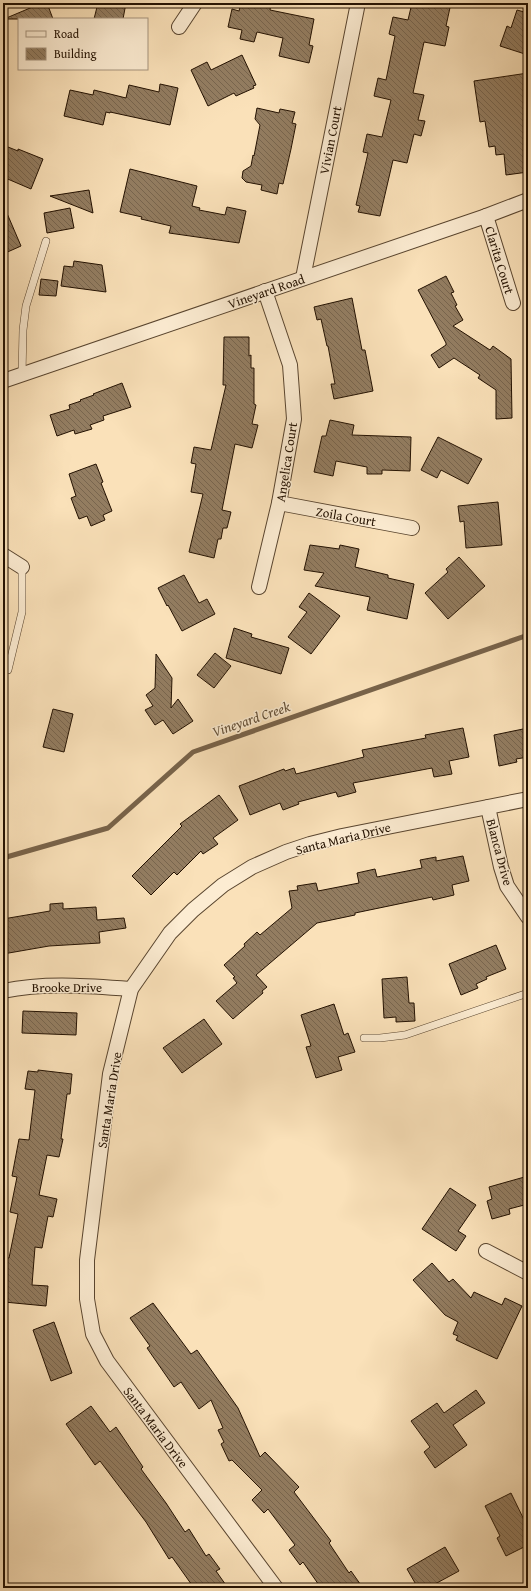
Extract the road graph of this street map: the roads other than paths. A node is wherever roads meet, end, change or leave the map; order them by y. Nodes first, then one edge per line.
1 (195, 3) edge
2 (356, 3) edge
3 (179, 27) dead end
4 (528, 200) edge
5 (486, 216) junction
6 (46, 241) dead end
7 (303, 278) junction
8 (265, 291) junction
9 (513, 303) dead end
10 (22, 374) junction
11 (3, 380) edge
12 (279, 503) junction
13 (412, 528) dead end
14 (3, 555) edge
15 (22, 567) joint
16 (259, 587) dead end
17 (8, 670) dead end
18 (528, 799) edge
19 (488, 807) junction
20 (528, 916) edge
21 (131, 989) junction
22 (3, 991) edge
23 (528, 993) edge
24 (364, 1038) dead end
25 (486, 1251) dead end
26 (528, 1273) edge
27 (276, 1588) edge

1 - 3 street
2 - 7 street, Vivian Court
4 - 5 street, Vineyard Road
5 - 7 street, Vineyard Road
5 - 9 street, Clarita Court
6 - 10 lane
7 - 8 street, Vineyard Road
8 - 10 street, Vineyard Road
8 - 12 street, Angelica Court
10 - 11 street, Vineyard Road
12 - 13 street, Zoila Court
12 - 16 street, Angelica Court
14 - 15 street
15 - 17 lane
18 - 19 street, Santa Maria Drive
19 - 20 street, Blanca Drive
19 - 21 street, Santa Maria Drive
21 - 22 street, Brooke Drive
21 - 27 street, Santa Maria Drive
23 - 24 lane
25 - 26 street

